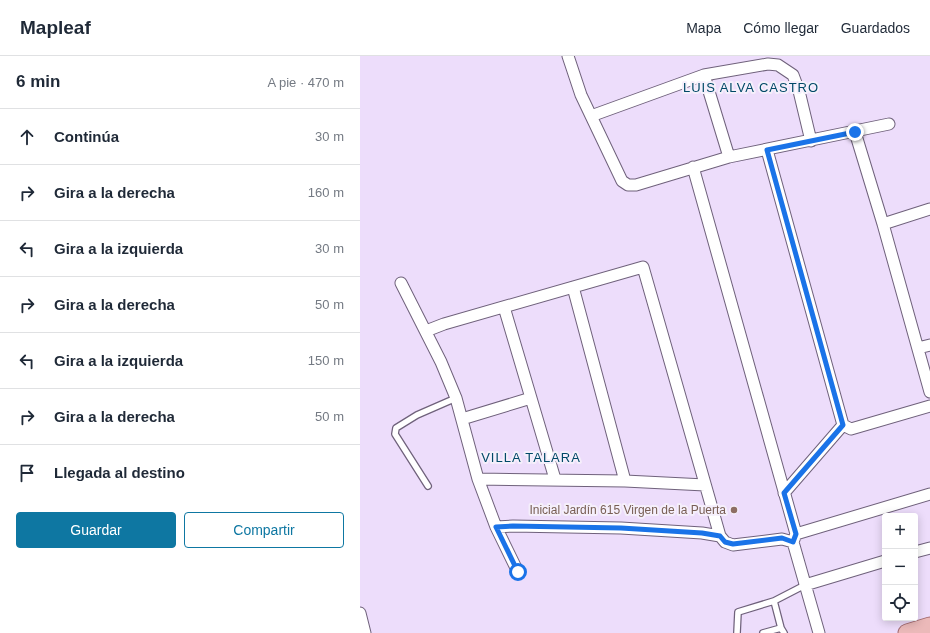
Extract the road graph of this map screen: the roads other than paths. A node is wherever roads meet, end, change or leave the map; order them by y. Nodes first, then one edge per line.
1 (568, 56) edge
2 (704, 75) junction
3 (591, 116) junction
4 (889, 124) dead end
5 (855, 132) junction
6 (811, 141) junction
7 (767, 150) junction
8 (729, 157) junction
9 (693, 167) junction
10 (930, 209) edge
11 (883, 224) junction
12 (401, 283) dead end
13 (573, 287) junction
14 (504, 307) junction
15 (426, 331) junction
16 (930, 345) edge
17 (918, 348) junction
18 (930, 392) edge
19 (456, 398) junction
20 (531, 398) junction
21 (930, 406) edge
22 (462, 419) junction
23 (843, 425) junction
24 (478, 479) junction
25 (554, 479) junction
26 (624, 481) junction
27 (705, 485) junction
28 (428, 486) dead end
29 (784, 493) junction
30 (930, 494) edge
31 (496, 527) junction
32 (720, 536) junction
33 (794, 538) junction
34 (930, 548) edge
35 (918, 551) edge
36 (882, 562) edge
37 (518, 572) dead end
38 (805, 585) junction
39 (774, 601) junction
40 (360, 613) edge
41 (930, 626) edge
42 (782, 630) edge
43 (365, 633) edge
44 (737, 633) edge
45 (763, 633) edge
46 (819, 633) edge
47 (907, 633) edge

1 - 3 street
2 - 3 street
2 - 6 street
2 - 8 street
3 - 9 street
4 - 5 street
5 - 6 street
5 - 11 street
6 - 7 street
7 - 8 street
7 - 23 street
8 - 9 street
9 - 29 street
10 - 11 street
11 - 17 street
12 - 15 street
13 - 14 street
13 - 26 street
13 - 27 street
14 - 15 street
14 - 20 street
15 - 19 street
16 - 17 street
17 - 18 street
19 - 22 street
19 - 28 lane
20 - 22 street
20 - 25 street
21 - 23 street
22 - 24 street
23 - 29 street
24 - 25 street
24 - 31 street
25 - 26 street
26 - 27 street
27 - 32 street
29 - 33 street
30 - 33 street
31 - 32 street
31 - 37 street
32 - 33 street
33 - 38 street
34 - 35 street
36 - 38 street
38 - 39 lane
38 - 46 street
39 - 42 lane
39 - 44 lane
40 - 43 street
41 - 47 main road
42 - 45 lane

